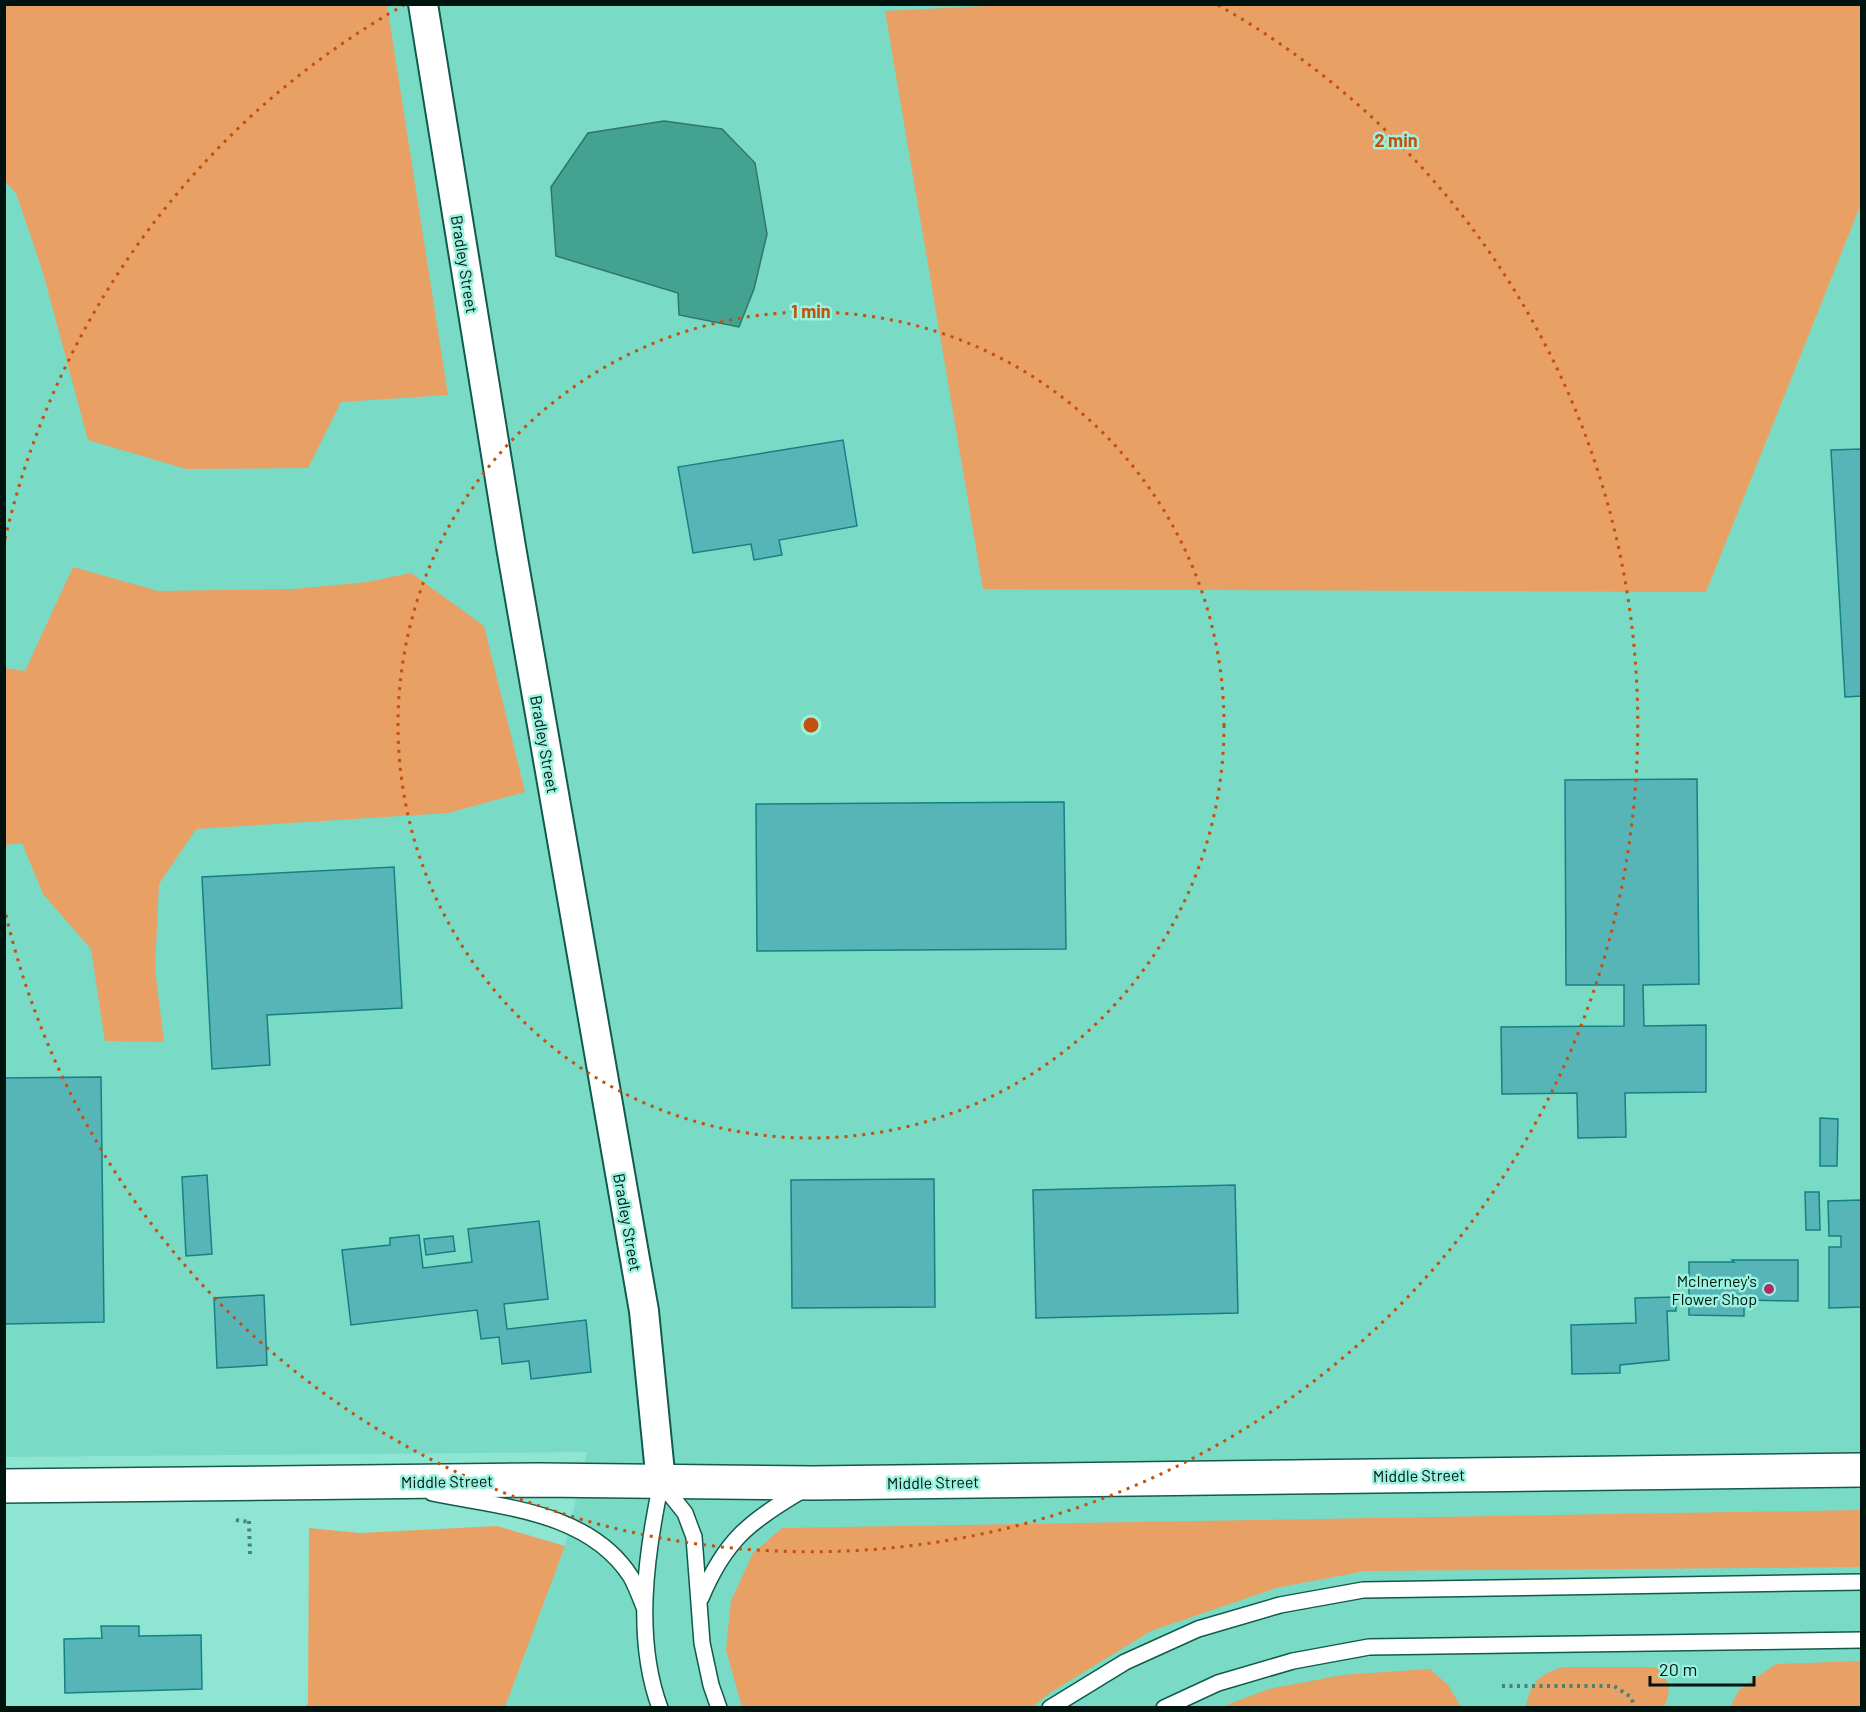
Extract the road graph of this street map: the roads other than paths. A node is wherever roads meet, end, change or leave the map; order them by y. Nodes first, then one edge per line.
1 (423, 4) edge
2 (1862, 1470) edge
3 (376, 1482) junction
4 (661, 1483) junction
5 (813, 1483) junction
6 (4, 1486) edge
7 (1862, 1582) edge
8 (700, 1601) junction
9 (644, 1607) junction
10 (1862, 1640) edge
11 (660, 1707) edge
12 (719, 1707) edge
13 (1050, 1707) edge
14 (1164, 1707) edge

1 - 4 street, Bradley Street
2 - 5 street, Middle Street
3 - 4 street, Middle Street
3 - 6 street, Middle Street
3 - 9 lane
4 - 5 street, Middle Street
4 - 8 lane
4 - 9 lane
5 - 8 lane
7 - 13 lane
8 - 12 lane
9 - 11 lane
10 - 14 lane

